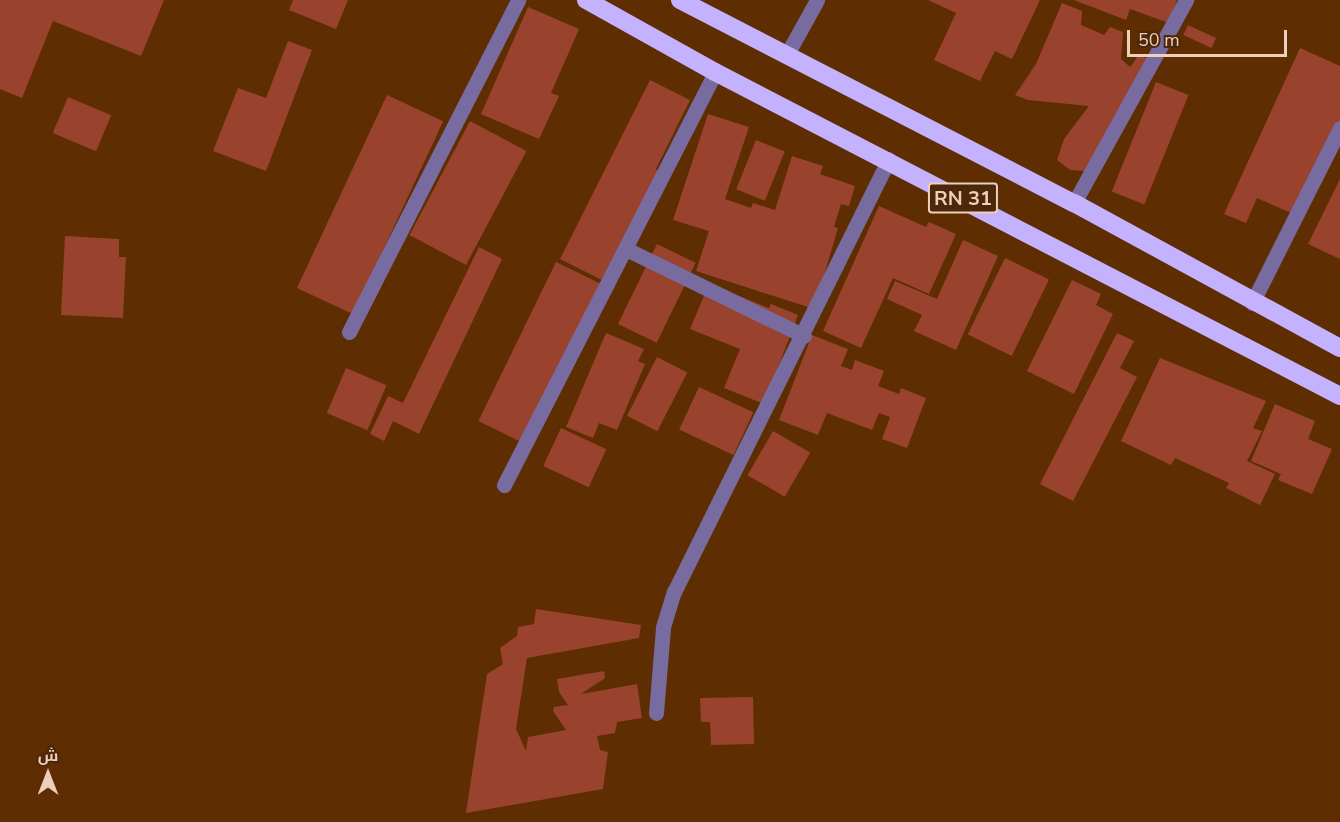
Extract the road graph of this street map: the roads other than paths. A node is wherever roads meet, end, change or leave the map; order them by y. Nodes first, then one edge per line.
1 (518, 0) edge
2 (586, 0) edge
3 (680, 0) edge
4 (817, 0) edge
5 (1186, 0) edge
6 (786, 56) junction
7 (715, 72) junction
8 (1340, 128) edge
9 (889, 159) junction
10 (1074, 203) junction
11 (626, 249) junction
12 (1252, 303) junction
13 (349, 332) dead end
14 (804, 336) junction
15 (1340, 348) edge
16 (1340, 396) edge
17 (504, 484) dead end
18 (656, 713) dead end

1 - 13 street
2 - 7 highway, RN 31
3 - 6 highway, RN 31
4 - 6 street
5 - 10 street
6 - 10 highway, RN 31
7 - 9 highway, RN 31
7 - 11 street
8 - 12 street
9 - 14 street
9 - 16 highway, RN 31
10 - 12 highway, RN 31
11 - 14 street
11 - 17 street
12 - 15 highway, RN 31
14 - 18 street

